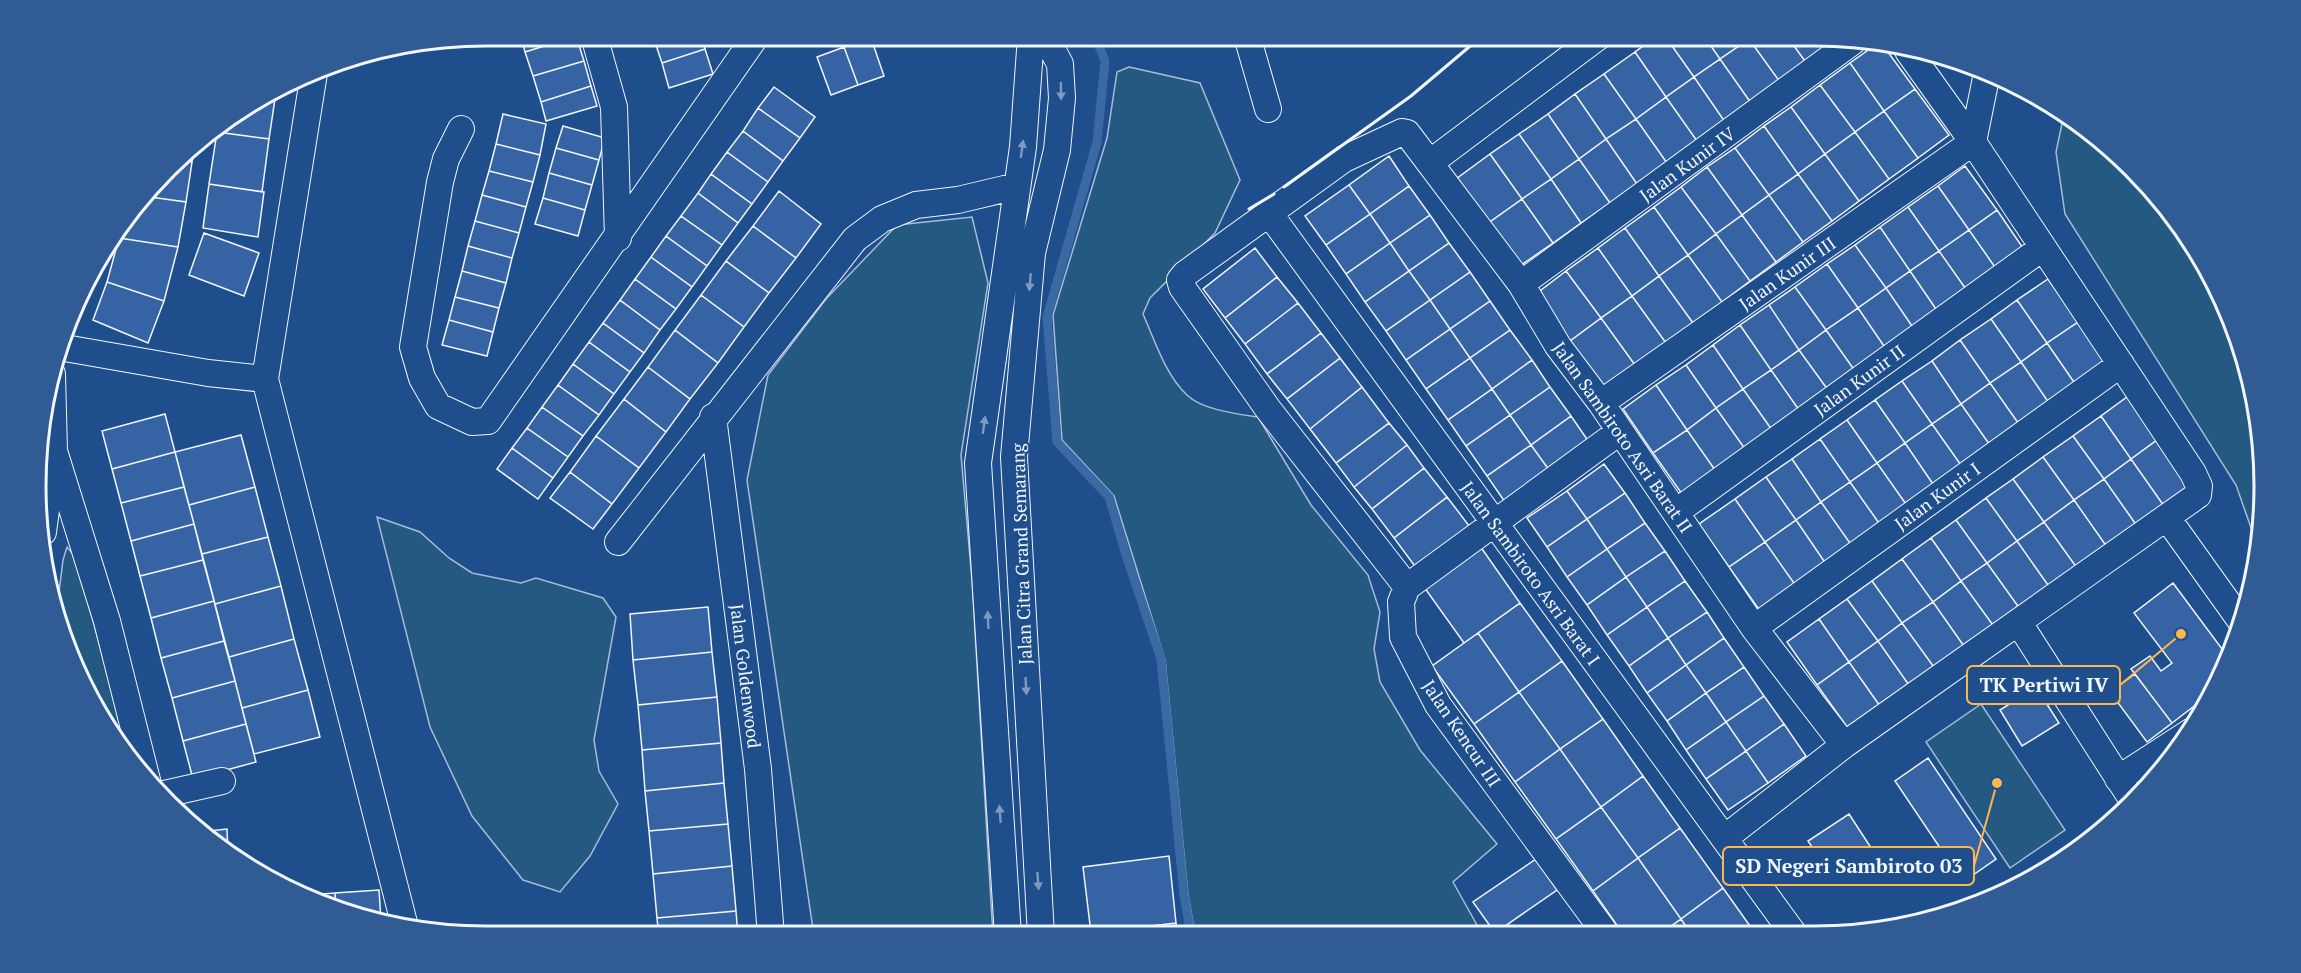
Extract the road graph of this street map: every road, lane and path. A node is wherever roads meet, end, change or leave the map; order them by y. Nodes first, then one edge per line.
1 (597, 46) edge
2 (749, 46) edge
3 (1030, 46) edge
4 (1050, 46) edge
5 (1250, 46) edge
6 (1586, 46) edge
7 (1845, 47) edge
8 (1913, 58) edge
9 (1986, 81) edge
10 (312, 83) edge
11 (1268, 109) dead end
12 (461, 129) dead end
13 (1973, 142) junction
14 (1431, 162) junction
15 (1017, 186) junction
16 (1269, 213) junction
17 (618, 238) junction
18 (2042, 248) junction
19 (1021, 251) junction
20 (1521, 284) junction
21 (69, 349) edge
22 (2121, 364) junction
23 (265, 379) junction
24 (1602, 403) junction
25 (53, 412) edge
26 (713, 417) junction
27 (1619, 432) junction
28 (54, 451) junction
29 (47, 505) edge
30 (1676, 512) junction
31 (2168, 519) junction
32 (1495, 524) junction
33 (618, 542) dead end
34 (1407, 587) junction
35 (2236, 614) edge
36 (2019, 623) junction
37 (1754, 628) junction
38 (1844, 745) junction
39 (2170, 745) edge
40 (142, 760) edge
41 (2118, 779) junction
42 (222, 781) dead end
43 (170, 793) edge
44 (2129, 795) edge
45 (1726, 837) junction
46 (403, 918) edge
47 (770, 926) edge
48 (1007, 926) edge
49 (1040, 926) edge
50 (1600, 926) edge
51 (1788, 926) edge

1 - 17 street
2 - 17 street
15 -> 3 street, Jalan Citra Grand Semarang
4 -> 19 street, Jalan Citra Grand Semarang
5 - 11 street
6 - 14 street
7 - 20 street, Jalan Kunir IV
8 - 13 street
9 - 13 street
10 - 23 street
12 - 17 street
13 - 18 street
13 - 24 street, Jalan Kunir III
14 - 16 street, Jalan Sambiroto Asri Barat II
14 - 20 street, Jalan Sambiroto Asri Barat II
15 - 19 street, Jalan Citra Grand Semarang
15 - 26 street
16 - 32 street, Jalan Sambiroto Asri Barat I
16 - 34 street
18 - 22 street
18 - 30 street, Jalan Kunir II
48 -> 19 street, Jalan Citra Grand Semarang
19 -> 49 street, Jalan Citra Grand Semarang
20 - 24 street, Jalan Sambiroto Asri Barat II
21 - 23 street
22 - 31 street
22 - 37 street, Jalan Kunir I
23 - 46 street
24 - 27 street, Jalan Sambiroto Asri Barat II
25 - 28 street
26 - 33 street
26 - 47 street, Jalan Goldenwood
27 - 30 street, Jalan Sambiroto Asri Barat II
27 - 32 street
28 - 29 street
28 - 40 street
30 - 37 street, Jalan Sambiroto Asri Barat II
31 - 35 street
31 - 36 street
32 - 34 street
32 - 45 street, Jalan Sambiroto Asri Barat I
34 - 50 street, Jalan Kencur III
36 - 38 street
36 - 41 street
37 - 38 street, Jalan Sambiroto Asri Barat II
38 - 45 street
39 - 41 street
41 - 44 street
42 - 43 street
45 - 51 street, Jalan Sambiroto Asri Barat I

